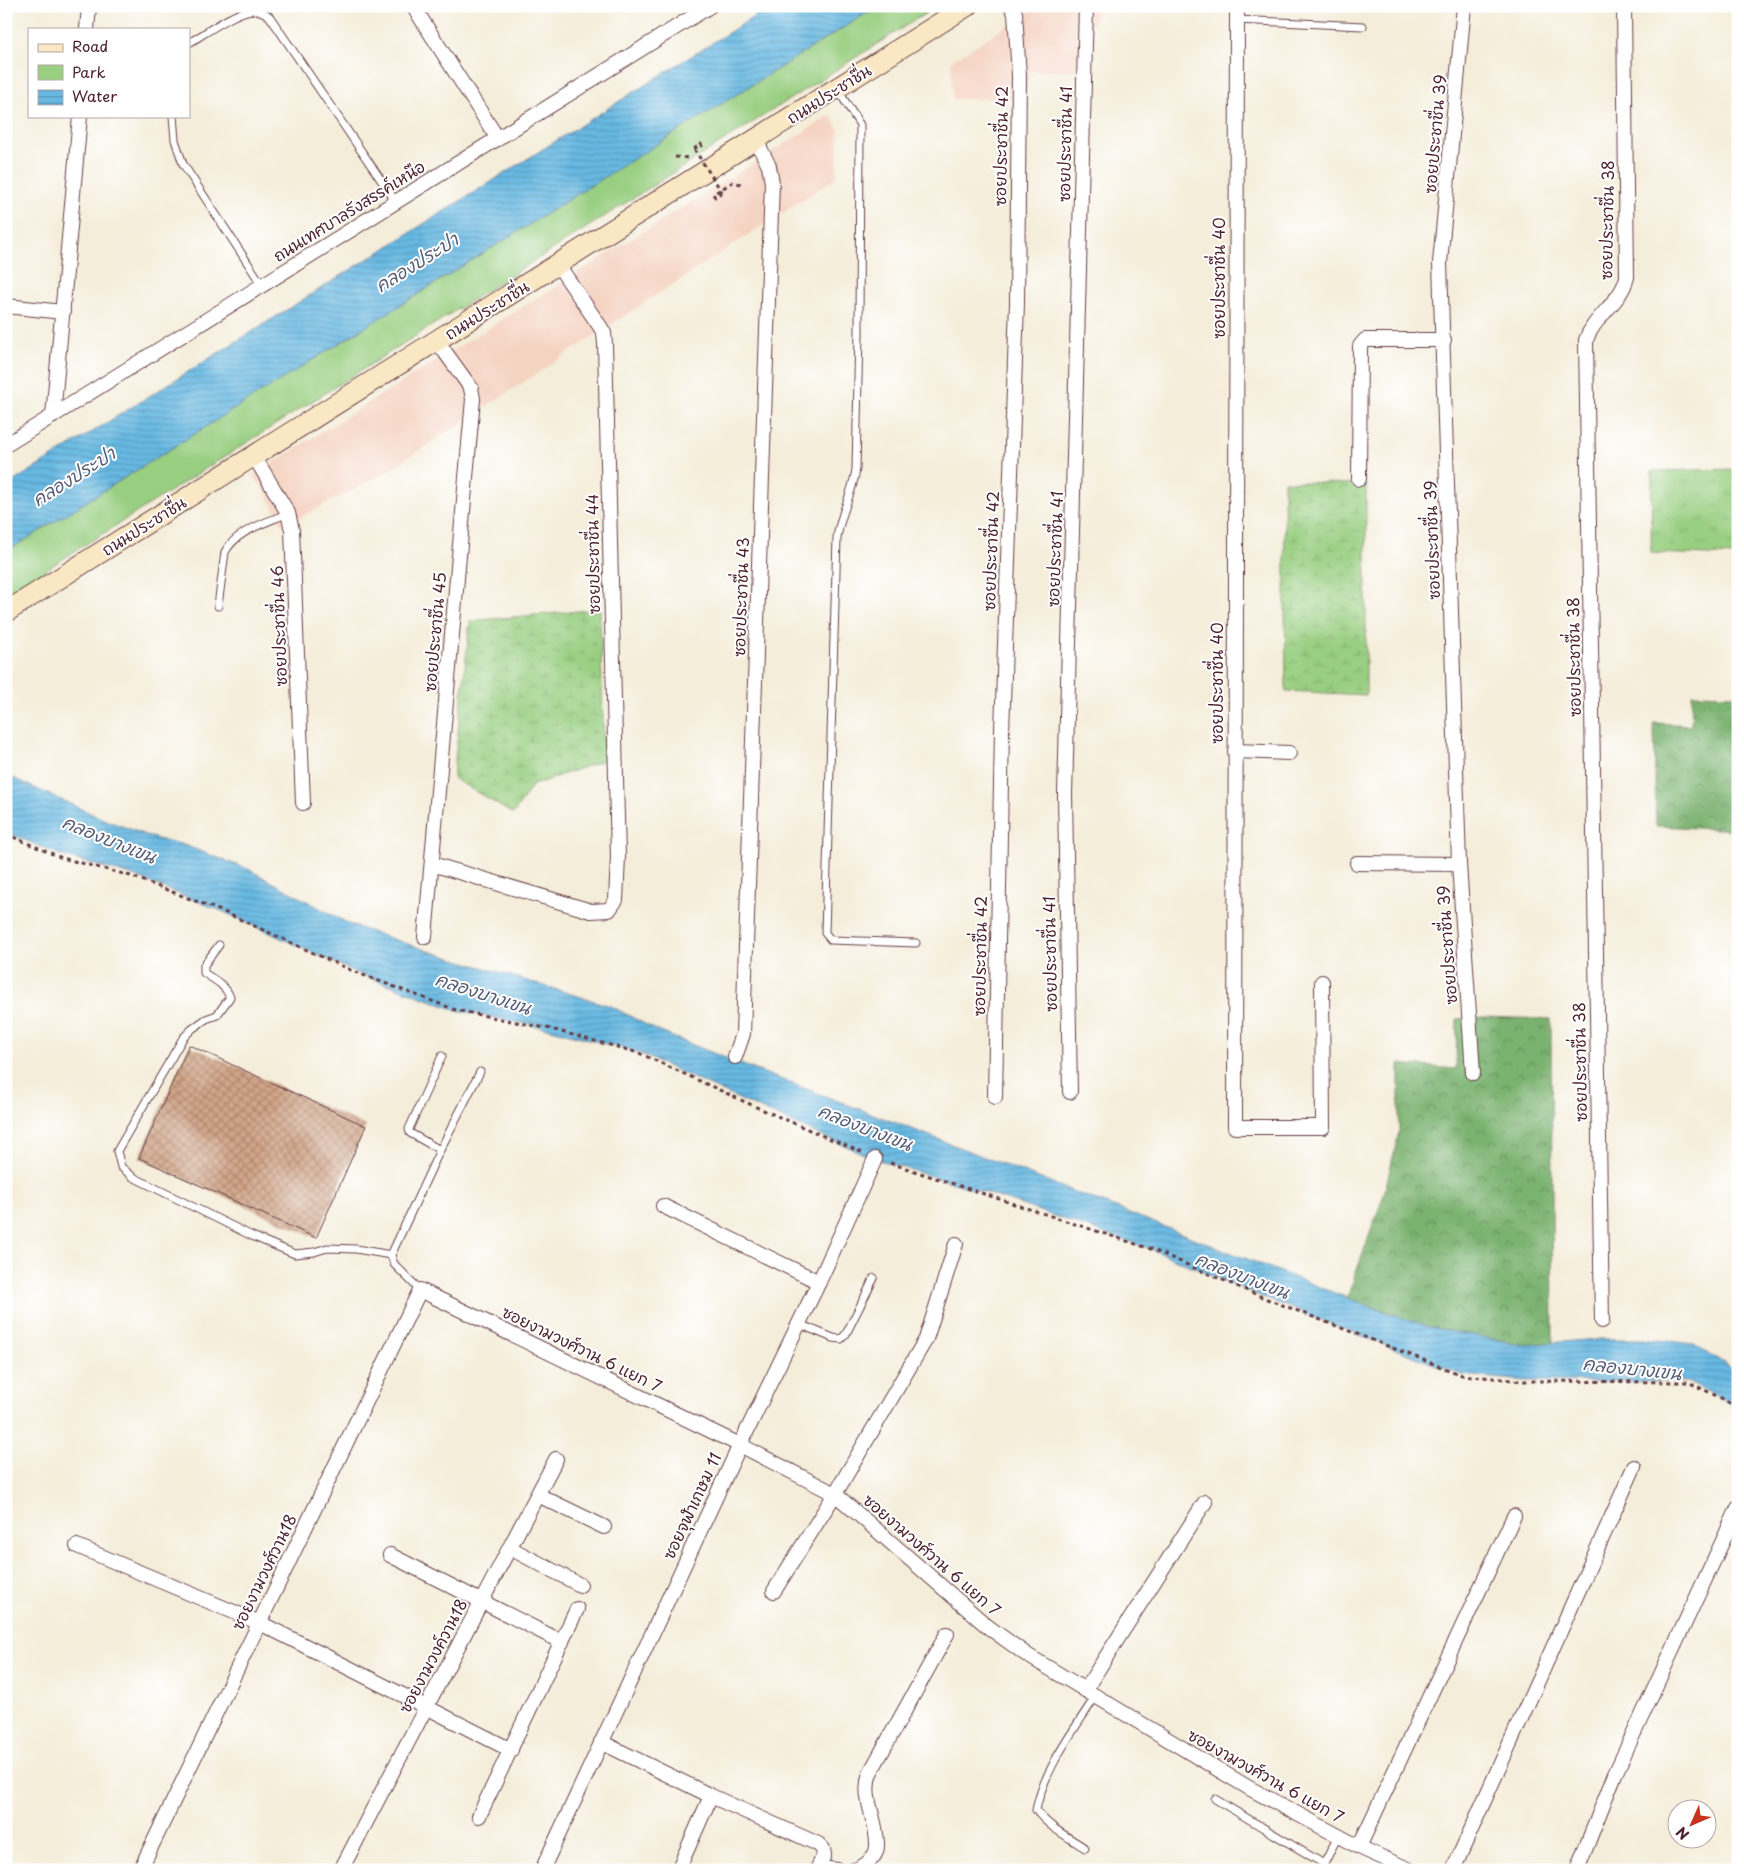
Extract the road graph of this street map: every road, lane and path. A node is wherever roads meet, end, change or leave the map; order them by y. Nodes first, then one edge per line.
1 (89, 6) edge
2 (413, 6) edge
3 (710, 6) edge
4 (967, 6) edge
5 (1011, 6) edge
6 (1086, 6) edge
7 (1464, 6) edge
8 (1624, 6) edge
9 (250, 8) edge
10 (1237, 13) edge
11 (1362, 26) dead end
12 (87, 28) edge
13 (190, 42) edge
14 (837, 89) junction
15 (80, 118) edge
16 (173, 118) edge
17 (498, 138) junction
18 (756, 140) junction
19 (675, 157) dead end
20 (741, 184) dead end
21 (396, 202) junction
22 (558, 265) junction
23 (262, 285) junction
24 (6, 306) edge
25 (63, 312) junction
26 (1444, 340) junction
27 (438, 341) junction
28 (53, 416) junction
29 (6, 445) edge
30 (254, 456) junction
31 (1358, 479) dead end
32 (288, 513) junction
33 (218, 606) dead end
34 (6, 612) edge
35 (1235, 751) junction
36 (1288, 753) dead end
37 (303, 803) dead end
38 (1357, 863) dead end
39 (432, 864) junction
40 (1459, 864) junction
41 (426, 937) dead end
42 (916, 943) dead end
43 (219, 945) dead end
44 (1322, 982) dead end
45 (442, 1056) dead end
46 (735, 1057) dead end
47 (480, 1072) dead end
48 (1473, 1073) dead end
49 (1070, 1092) dead end
50 (994, 1097) dead end
51 (440, 1150) junction
52 (875, 1159) dead end
53 (663, 1206) dead end
54 (956, 1244) dead end
55 (391, 1255) junction
56 (874, 1278) dead end
57 (819, 1282) junction
58 (420, 1290) junction
59 (1602, 1321) dead end
60 (799, 1324) junction
61 (740, 1445) junction
62 (556, 1459) dead end
63 (1634, 1467) dead end
64 (835, 1494) junction
65 (538, 1495) junction
66 (1204, 1502) dead end
67 (1738, 1508) edge
68 (1514, 1516) dead end
69 (604, 1527) dead end
70 (78, 1546) dead end
71 (510, 1548) junction
72 (390, 1555) dead end
73 (580, 1585) dead end
74 (774, 1591) dead end
75 (482, 1601) junction
76 (577, 1609) dead end
77 (260, 1623) junction
78 (948, 1634) dead end
79 (562, 1642) junction
80 (1090, 1694) junction
81 (426, 1707) junction
82 (602, 1742) junction
83 (511, 1750) junction
84 (711, 1796) junction
85 (1215, 1799) dead end
86 (479, 1816) dead end
87 (1338, 1836) junction
88 (1359, 1847) junction
89 (1085, 1848) dead end
90 (1323, 1867) edge
91 (817, 1869) edge
92 (140, 1870) edge
93 (341, 1870) edge
94 (542, 1870) edge
95 (678, 1870) edge
96 (838, 1870) edge
97 (854, 1870) edge
98 (1410, 1870) edge
99 (1453, 1870) edge
100 (1577, 1870) edge

1 - 12 street
2 - 17 street
3 - 17 street, ถนนเทศบาลรังสรรค์เหนือ
4 - 14 main road, ถนนประชาชื่น
5 - 50 street, ซอยประชาชื่น 42
6 - 49 street, ซอยประชาชื่น 41
7 - 26 street, ซอยประชาชื่น 39
8 - 59 street, ซอยประชาชื่น 38
9 - 13 lane
9 - 21 lane
10 - 11 lane
10 - 35 street, ซอยประชาชื่น 40
14 - 18 main road, ถนนประชาชื่น
14 - 42 lane
15 - 25 street
16 - 23 lane
17 - 21 street, ถนนเทศบาลรังสรรค์เหนือ
18 - 22 main road, ถนนประชาชื่น
18 - 46 street, ซอยประชาชื่น 43
19 - 20 path, bridge
21 - 23 street, ถนนเทศบาลรังสรรค์เหนือ
22 - 27 main road, ถนนประชาชื่น
22 - 39 street, ซอยประชาชื่น 44
23 - 28 street, ถนนเทศบาลรังสรรค์เหนือ
24 - 25 street
25 - 28 street
26 - 31 street
26 - 40 street, ซอยประชาชื่น 39
27 - 30 main road, ถนนประชาชื่น
27 - 39 street, ซอยประชาชื่น 45
28 - 29 street, ถนนเทศบาลรังสรรค์เหนือ
30 - 32 street, ซอยประชาชื่น 46
30 - 34 main road, ถนนประชาชื่น
32 - 33 lane
32 - 37 street, ซอยประชาชื่น 46
35 - 36 street
35 - 44 street, ซอยประชาชื่น 40
38 - 40 street
39 - 41 street, ซอยประชาชื่น 45
40 - 48 street, ซอยประชาชื่น 39
43 - 55 lane
45 - 51 lane
47 - 51 lane
51 - 55 lane
52 - 57 street, ซอยจุฬาเกษม 11
53 - 57 street
54 - 64 street
55 - 58 lane
56 - 60 lane
57 - 60 street, ซอยจุฬาเกษม 11
58 - 61 street, ซอยงามวงศ์วาน 6 แยก 7
58 - 77 street, ซอยงามวงศ์วาน18
60 - 61 street, ซอยจุฬาเกษม 11
61 - 64 street, ซอยงามวงศ์วาน 6 แยก 7
61 - 82 street, ซอยจุฬาเกษม 11
62 - 65 street, ซอยงามวงค์วาน18
63 - 99 street
64 - 74 street
64 - 80 street, ซอยงามวงศ์วาน 6 แยก 7
65 - 69 street
65 - 71 street, ซอยงามวงค์วาน18
66 - 80 street
67 - 100 street
68 - 88 street
70 - 77 street
71 - 73 street
71 - 75 street, ซอยงามวงค์วาน18
72 - 75 street
75 - 79 street
75 - 81 street, ซอยงามวงค์วาน18
76 - 79 street
77 - 81 street
77 - 92 street, ซอยงามวงศ์วาน18
78 - 97 street
79 - 83 street
80 - 87 street, ซอยงามวงศ์วาน 6 แยก 7
80 - 89 lane
81 - 83 street
81 - 93 street, ซอยงามวงค์วาน18
82 - 84 street
82 - 94 street, ซอยจุฬาเกษม 11
83 - 86 street
84 - 91 street
84 - 95 street
85 - 90 lane
87 - 88 street, ซอยงามวงศ์วาน 6 แยก 7
87 - 90 lane
88 - 98 street, ซอยงามวงศ์วาน 6 แยก 7
91 - 96 street

